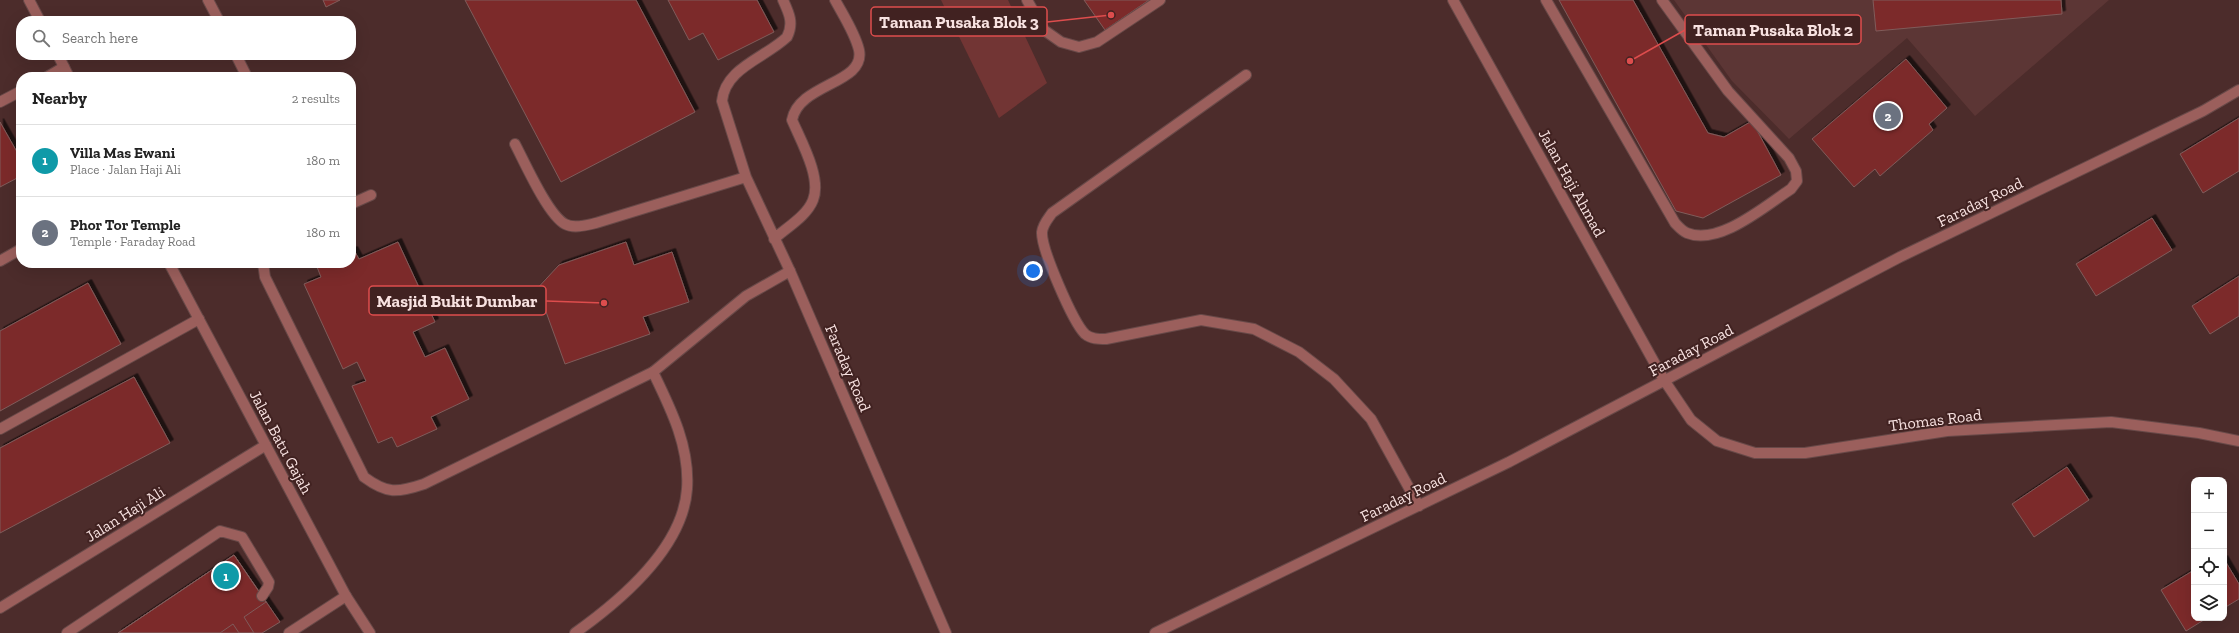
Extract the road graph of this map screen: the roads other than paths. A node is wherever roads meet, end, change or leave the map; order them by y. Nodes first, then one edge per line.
1 (29, 0) edge
2 (208, 0) edge
3 (783, 0) edge
4 (835, 0) edge
5 (1027, 0) edge
6 (1160, 0) edge
7 (1453, 0) edge
8 (1546, 0) edge
9 (1662, 0) edge
10 (37, 16) edge
11 (216, 16) edge
12 (60, 60) edge
13 (238, 60) edge
14 (64, 68) junction
15 (56, 72) edge
16 (66, 72) edge
17 (244, 72) edge
18 (1246, 75) dead end
19 (2239, 90) edge
20 (16, 94) edge
21 (0, 102) edge
22 (515, 144) dead end
23 (746, 177) junction
24 (371, 195) dead end
25 (356, 202) edge
26 (774, 239) junction
27 (16, 252) edge
28 (0, 261) edge
29 (172, 268) edge
30 (264, 268) edge
31 (790, 271) junction
32 (199, 319) junction
33 (653, 372) junction
34 (1664, 380) junction
35 (0, 429) edge
36 (2239, 441) edge
37 (266, 445) junction
38 (1419, 506) junction
39 (262, 596) dead end
40 (346, 596) junction
41 (0, 608) edge
42 (67, 633) edge
43 (289, 633) edge
44 (370, 633) edge
45 (575, 633) edge
46 (946, 633) edge
47 (1155, 633) edge

1 - 10 street
2 - 11 street
3 - 23 street, Faraday Road
4 - 26 street
5 - 6 street
7 - 34 street, Jalan Haji Ahmad
8 - 9 street
12 - 14 street
13 - 17 street
14 - 15 street
14 - 16 street
18 - 38 street
19 - 34 street, Faraday Road
20 - 21 street
22 - 23 street
23 - 26 street, Faraday Road
24 - 25 street
26 - 31 street, Faraday Road
27 - 28 street
29 - 32 street, Jalan Batu Gajah
30 - 33 street
31 - 33 street
31 - 46 street, Faraday Road
32 - 35 street
32 - 37 street, Jalan Batu Gajah
33 - 45 street
34 - 36 street, Thomas Road
34 - 38 street, Faraday Road
37 - 40 street, Jalan Batu Gajah
37 - 41 street, Jalan Haji Ali
38 - 47 street, Faraday Road
39 - 42 street
40 - 43 street
40 - 44 street, Jalan Batu Gajah

